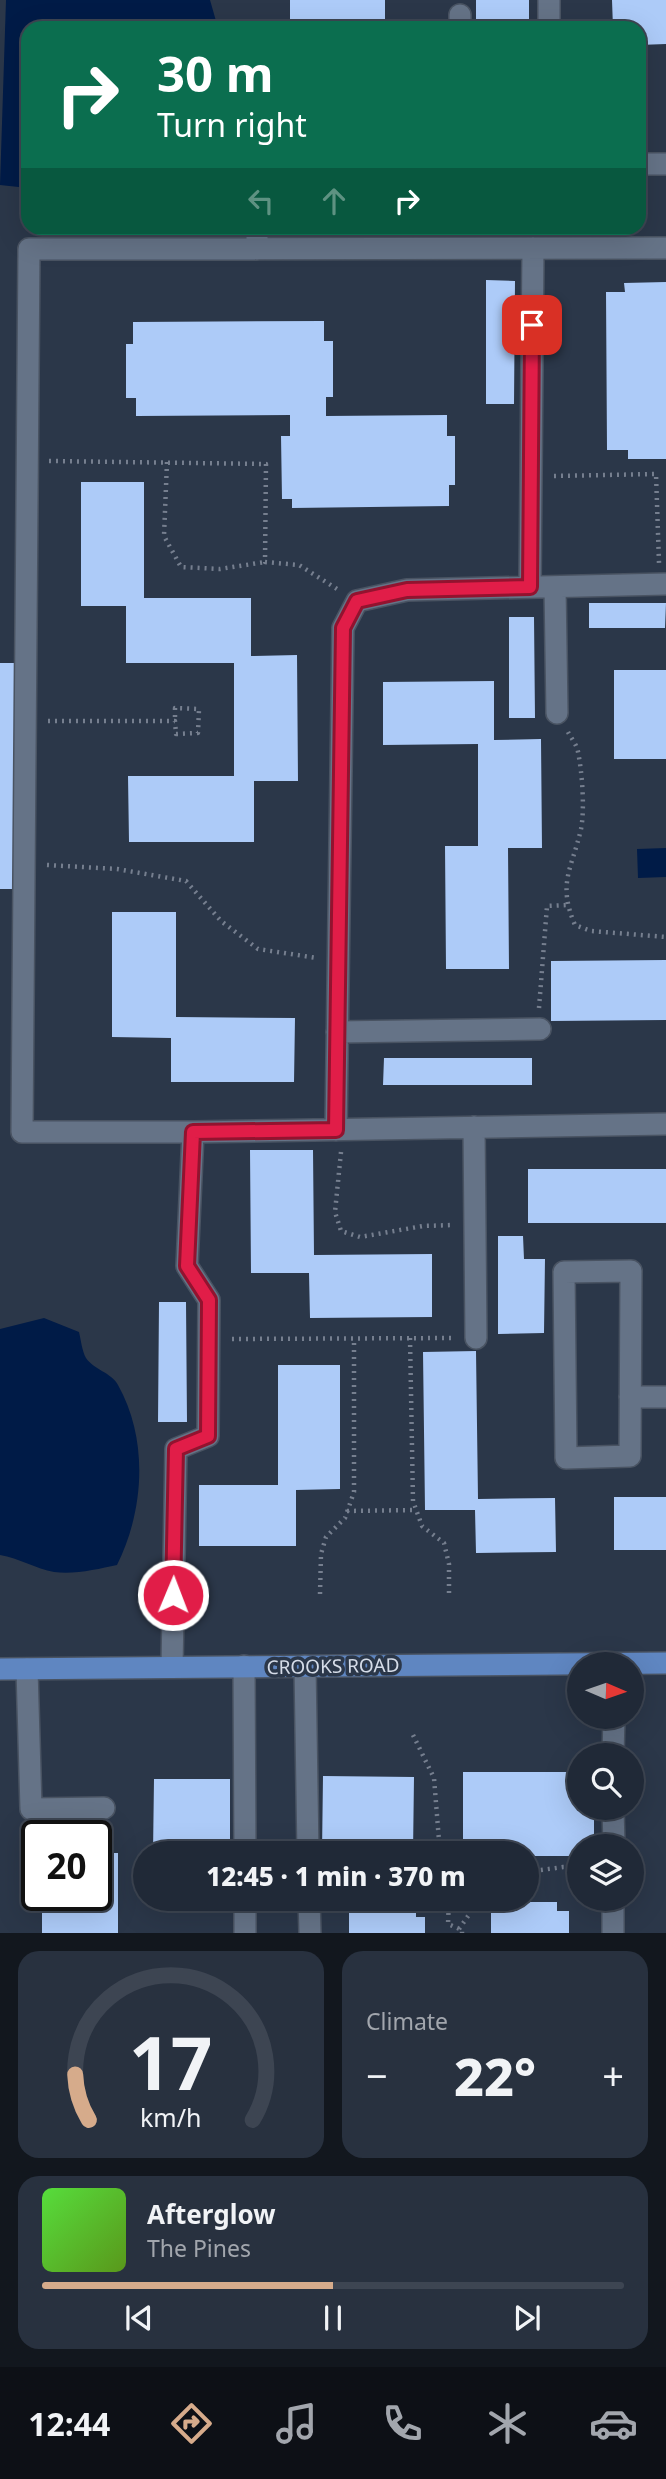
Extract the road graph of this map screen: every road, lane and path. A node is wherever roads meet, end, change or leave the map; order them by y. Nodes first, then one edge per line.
1 (549, 0) edge
2 (549, 21) edge
3 (646, 164) edge
4 (666, 164) edge
5 (257, 235) edge
6 (533, 248) junction
7 (666, 248) edge
8 (257, 249) junction
9 (27, 461) junction
10 (167, 462) junction
11 (531, 477) junction
12 (265, 562) junction
13 (663, 584) edge
14 (530, 587) junction
15 (555, 587) junction
16 (357, 601) junction
17 (557, 713) joint
18 (26, 721) junction
19 (175, 721) junction
20 (25, 864) junction
21 (566, 905) junction
22 (666, 937) edge
23 (338, 958) junction
24 (540, 1029) joint
25 (337, 1032) junction
26 (666, 1125) edge
27 (474, 1127) junction
28 (339, 1130) junction
29 (193, 1132) junction
30 (475, 1225) junction
31 (354, 1338) junction
32 (410, 1338) junction
33 (476, 1338) joint
34 (209, 1339) junction
35 (631, 1397) junction
36 (666, 1397) edge
37 (416, 1510) junction
38 (347, 1511) junction
39 (449, 1593) dead end
40 (320, 1594) dead end
41 (567, 1663) edge
42 (644, 1663) edge
43 (666, 1663) edge
44 (305, 1666) junction
45 (172, 1667) junction
46 (244, 1667) junction
47 (0, 1669) edge
48 (27, 1669) junction
49 (413, 1735) dead end
50 (104, 1808) dead end
51 (245, 1841) edge
52 (308, 1841) edge
53 (439, 1841) edge
54 (567, 1867) edge
55 (539, 1870) edge
56 (245, 1911) edge
57 (309, 1911) edge
58 (449, 1911) edge
59 (473, 1911) edge
60 (613, 1911) edge
61 (461, 1931) edge
62 (245, 1933) edge
63 (310, 1933) edge
64 (612, 1933) edge

1 - 2 lane
3 - 4 lane
5 - 8 lane
6 - 7 lane
6 - 8 lane
6 - 11 lane
8 - 9 lane
9 - 10 path
9 - 18 lane
10 - 12 path
10 - 12 path
11 - 13 path
11 - 14 lane
12 - 16 path
13 - 15 lane
14 - 15 lane
14 - 16 lane
15 - 17 lane
16 - 23 lane
17 - 21 path
18 - 19 path
18 - 20 lane
19 - 19 path
20 - 23 path
20 - 29 lane
21 - 22 path
21 - 24 path
23 - 25 lane
24 - 25 lane
25 - 28 lane
26 - 27 lane
27 - 28 lane
27 - 30 lane
28 - 29 lane
28 - 30 path
29 - 34 lane
30 - 33 lane
31 - 32 path
31 - 34 path
31 - 38 path
32 - 33 path
32 - 37 path
34 - 45 lane
35 - 35 lane
35 - 36 lane
37 - 38 path
37 - 39 path
38 - 40 path
41 - 44 main road, CROOKS ROAD
42 - 43 main road, CROOKS ROAD
44 - 46 main road, CROOKS ROAD
44 - 52 lane
45 - 46 main road, CROOKS ROAD
45 - 48 main road, CROOKS ROAD
46 - 51 lane
47 - 48 main road, CROOKS ROAD
48 - 50 lane
49 - 53 path
54 - 55 path
56 - 62 lane
57 - 63 lane
58 - 61 path
59 - 61 path
60 - 64 lane

